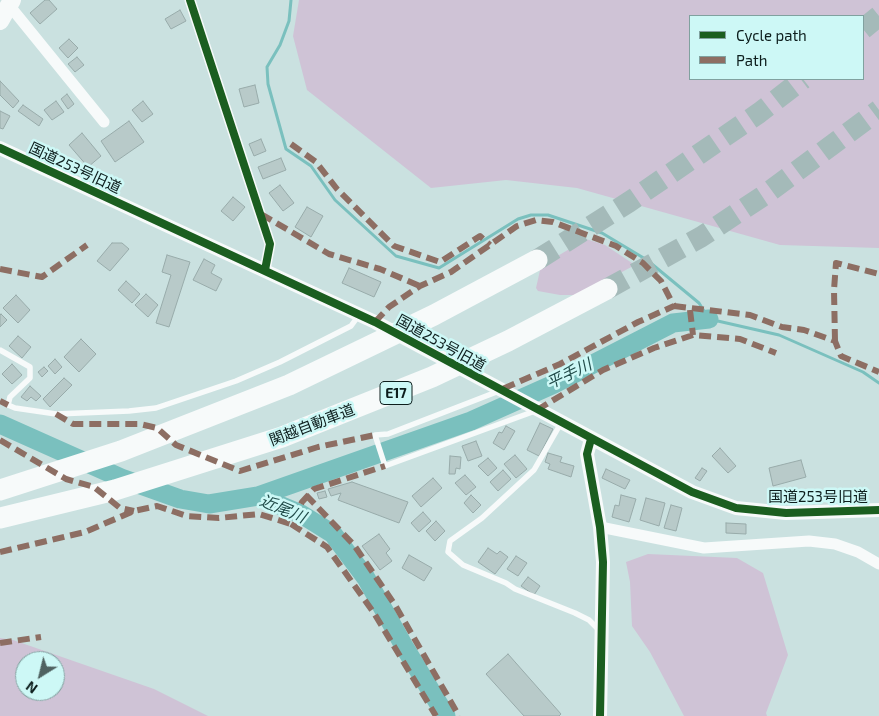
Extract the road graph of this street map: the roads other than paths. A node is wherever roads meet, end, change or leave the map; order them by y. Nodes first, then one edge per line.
1 (190, 0) edge
2 (10, 3) edge
3 (0, 21) edge
4 (104, 122) dead end
5 (0, 148) edge
6 (536, 260) tunnel mouth
7 (265, 270) junction
8 (607, 289) tunnel mouth
9 (359, 315) junction
10 (0, 350) edge
11 (500, 390) junction
12 (534, 408) junction
13 (561, 423) junction
14 (591, 439) junction
15 (0, 490) edge
16 (879, 510) edge
17 (0, 518) edge
18 (600, 527) junction
19 (879, 564) edge
20 (602, 632) junction
21 (600, 716) edge

1 - 7 street
2 - 3 main road
2 - 4 street
5 - 7 street, 国道253号旧道
6 - 15 highway
7 - 9 street, 国道253号旧道
8 - 17 highway, 関越自動車道 / E17
9 - 10 lane
9 - 11 street, 国道253号旧道
11 - 12 street, 国道253号旧道
11 - 12 lane
12 - 13 street, 国道253号旧道
13 - 14 street, 国道253号旧道
13 - 20 lane
14 - 16 street, 国道253号旧道
14 - 18 street
18 - 19 street
18 - 20 street
20 - 21 street

